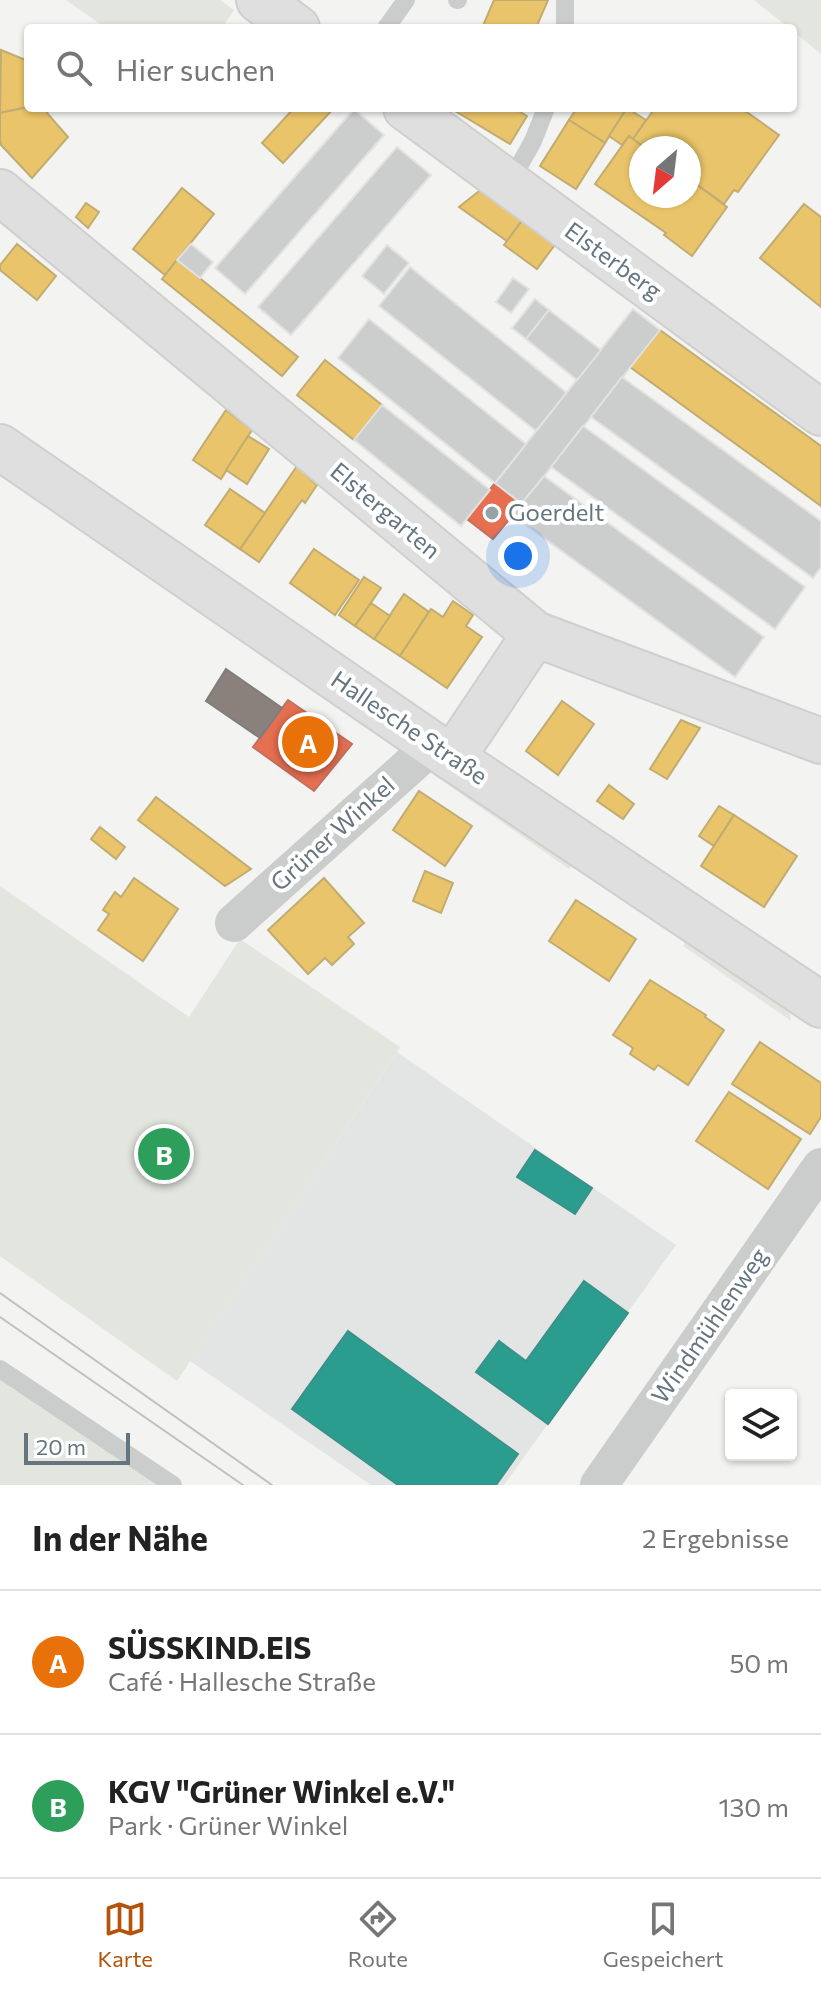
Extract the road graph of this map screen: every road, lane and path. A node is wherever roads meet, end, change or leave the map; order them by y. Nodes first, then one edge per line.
1 (259, 0) edge
2 (406, 0) edge
3 (565, 0) edge
4 (292, 24) edge
5 (389, 24) edge
6 (565, 24) edge
7 (411, 112) edge
8 (544, 112) edge
9 (509, 184) junction
10 (0, 192) edge
11 (821, 413) edge
12 (0, 447) edge
13 (535, 634) junction
14 (821, 741) edge
15 (443, 752) junction
16 (234, 923) dead end
17 (821, 1005) edge
18 (821, 1167) edge
19 (0, 1369) edge
20 (173, 1485) edge
21 (599, 1485) edge

1 - 4 street
2 - 5 lane
3 - 6 lane
7 - 9 street, Elsterberg
8 - 9 lane
9 - 11 street, Elsterberg
10 - 13 street, Elstergarten
12 - 15 street, Hallesche Straße
13 - 14 street, Elstergarten
13 - 15 street, Grüner Winkel
15 - 16 street, Grüner Winkel
15 - 17 street, Hallesche Straße
18 - 21 street, Windmühlenweg
19 - 20 lane

